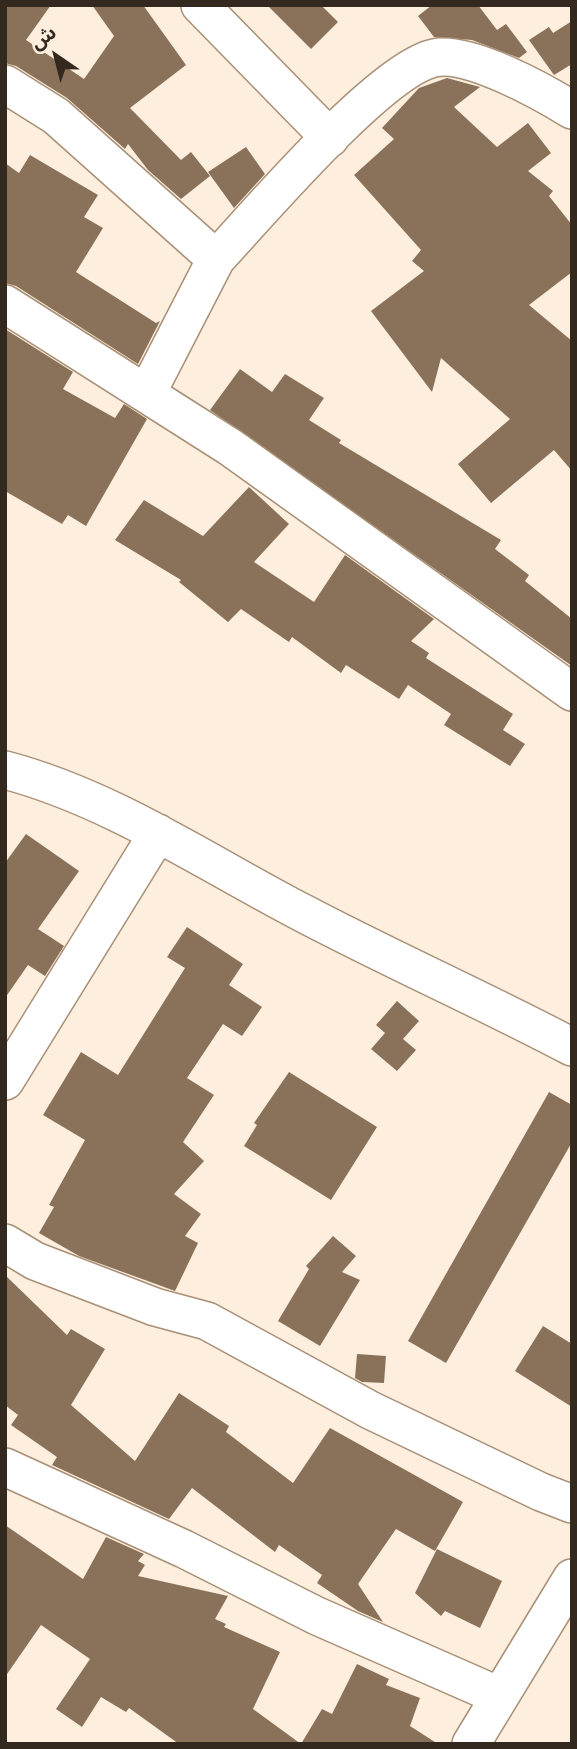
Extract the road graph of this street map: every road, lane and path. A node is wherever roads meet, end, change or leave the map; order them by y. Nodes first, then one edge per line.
1 (200, 5) edge
2 (5, 84) edge
3 (572, 110) edge
4 (330, 138) junction
5 (216, 258) junction
6 (5, 304) edge
7 (147, 393) junction
8 (572, 692) edge
9 (5, 770) edge
10 (158, 833) junction
11 (572, 1047) edge
12 (5, 1081) edge
13 (5, 1242) edge
14 (5, 1467) edge
15 (572, 1504) edge
16 (572, 1578) edge
17 (497, 1695) junction
18 (471, 1744) edge

1 - 4 street
2 - 5 street
3 - 4 street
4 - 5 street
5 - 7 street
6 - 7 street
7 - 8 street
9 - 10 street
10 - 11 street
10 - 12 street
13 - 15 street
14 - 17 street
16 - 17 street
17 - 18 street

